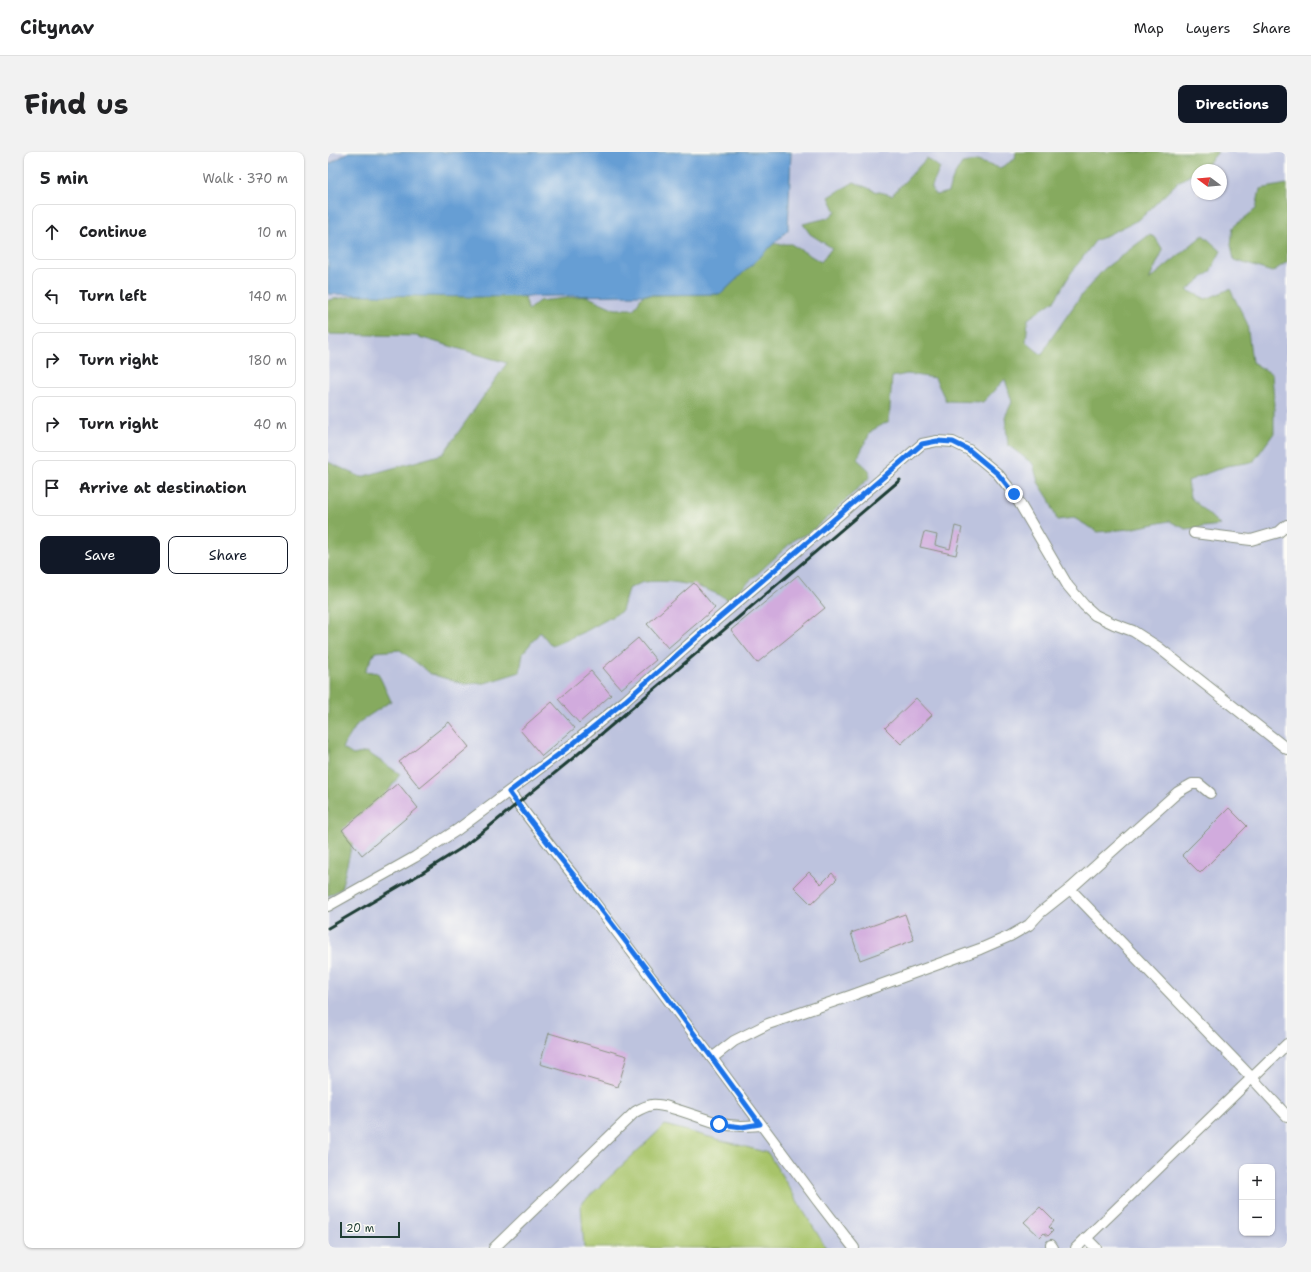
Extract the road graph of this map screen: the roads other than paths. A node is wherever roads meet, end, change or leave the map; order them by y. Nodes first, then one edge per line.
1 (1287, 525) edge
2 (1194, 533) dead end
3 (1287, 749) edge
4 (509, 792) junction
5 (1210, 793) dead end
6 (1070, 889) junction
7 (328, 906) edge
8 (1287, 1044) edge
9 (712, 1058) junction
10 (1252, 1078) junction
11 (1287, 1116) edge
12 (760, 1124) junction
13 (1086, 1238) junction
14 (494, 1248) edge
15 (854, 1248) edge
16 (1076, 1248) edge
17 (1096, 1248) edge

1 - 2 lane
3 - 4 lane
4 - 7 lane
4 - 9 lane
5 - 6 lane
6 - 9 lane
6 - 10 lane
8 - 10 lane
9 - 12 lane
10 - 11 lane
10 - 13 lane
12 - 14 lane
12 - 15 lane
13 - 16 lane
13 - 17 lane

